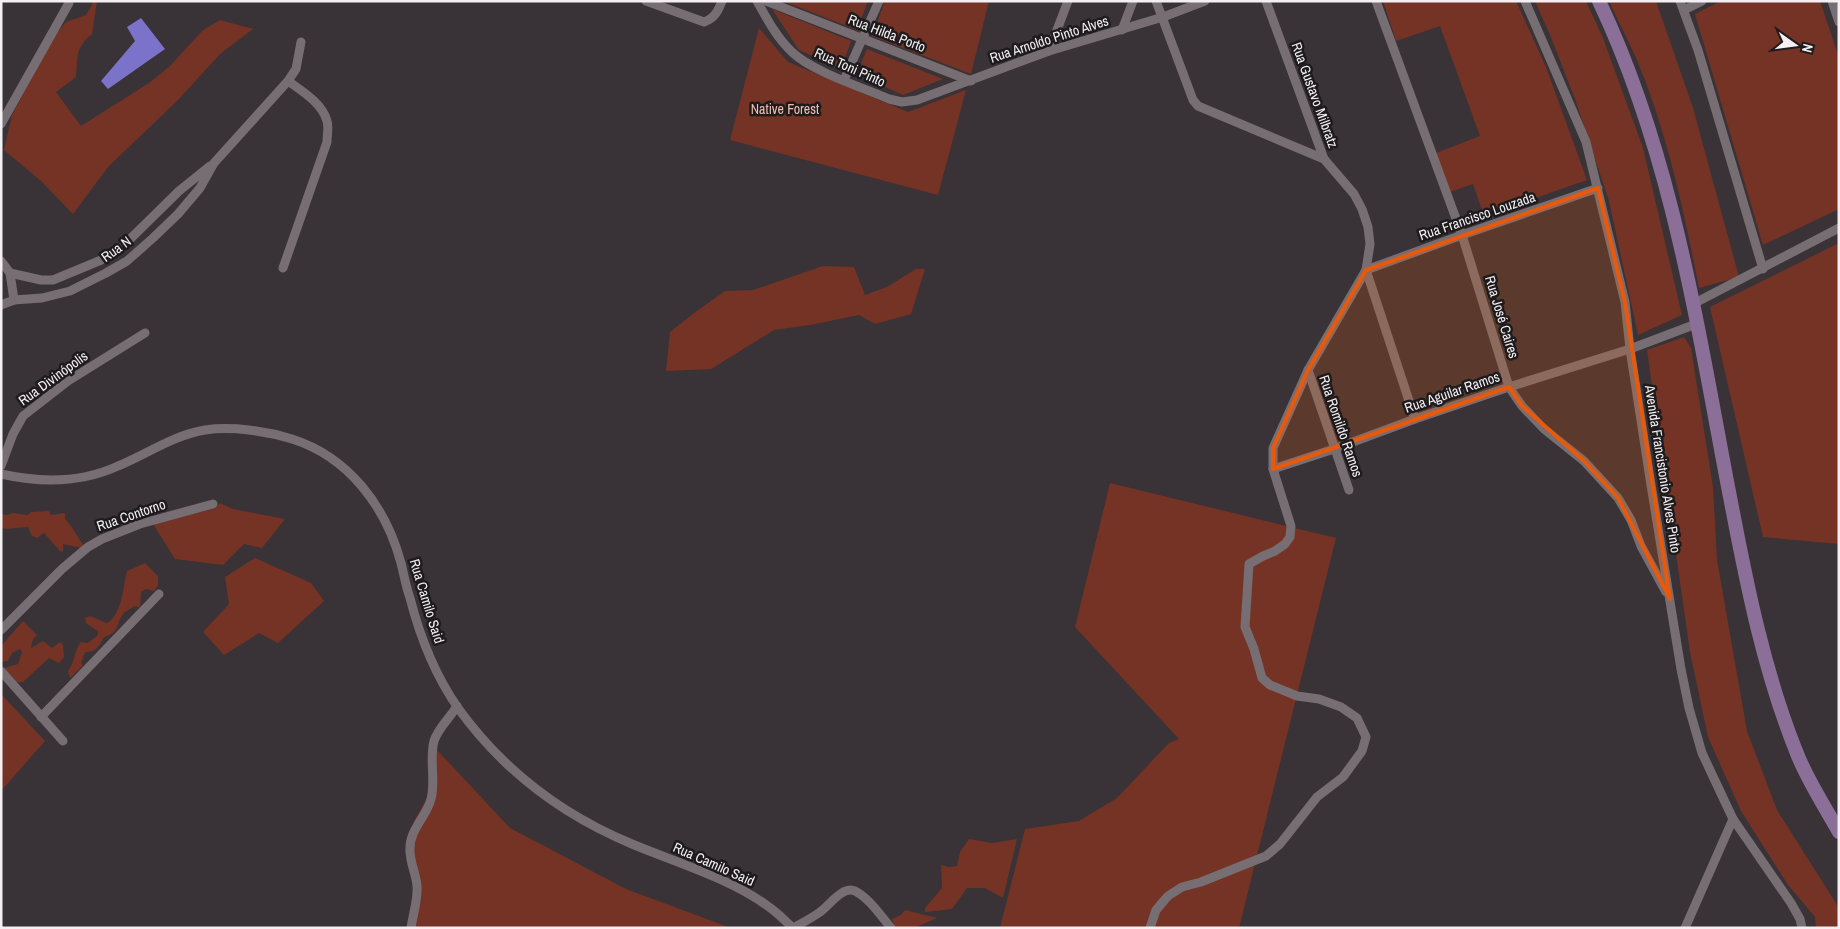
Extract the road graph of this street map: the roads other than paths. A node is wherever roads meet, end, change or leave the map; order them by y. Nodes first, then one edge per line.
1 (722, 1) edge
2 (757, 1) edge
3 (766, 1) edge
4 (879, 1) edge
5 (1057, 1) edge
6 (1133, 1) edge
7 (1156, 1) edge
8 (1205, 1) edge
9 (1266, 1) edge
10 (1376, 1) edge
11 (1525, 1) edge
12 (1598, 1) edge
13 (1702, 1) edge
14 (1832, 1) edge
15 (646, 2) edge
16 (70, 3) dead end
17 (1067, 3) edge
18 (1682, 6) edge
19 (1163, 17) junction
20 (1839, 22) edge
21 (1122, 30) junction
22 (863, 38) junction
23 (301, 42) dead end
24 (1049, 51) junction
25 (844, 80) junction
26 (288, 81) junction
27 (971, 81) junction
28 (902, 102) joint
29 (1, 124) edge
30 (1324, 159) junction
31 (214, 163) junction
32 (1598, 188) junction
33 (1839, 228) edge
34 (1462, 235) junction
35 (130, 239) junction
36 (139, 250) junction
37 (1, 261) edge
38 (283, 268) dead end
39 (1763, 269) junction
40 (1366, 270) junction
41 (10, 272) junction
42 (41, 280) junction
43 (42, 298) junction
44 (14, 300) junction
45 (1693, 304) junction
46 (1, 305) edge
47 (1696, 324) junction
48 (145, 333) dead end
49 (1630, 348) junction
50 (1308, 370) junction
51 (1509, 387) junction
52 (1415, 419) junction
53 (1334, 449) junction
54 (1, 466) edge
55 (1273, 468) junction
56 (1, 474) edge
57 (1349, 490) dead end
58 (213, 504) dead end
59 (159, 594) dead end
60 (1670, 599) junction
61 (1, 630) edge
62 (1, 671) edge
63 (457, 706) junction
64 (41, 717) junction
65 (64, 741) dead end
66 (1733, 819) junction
67 (1839, 832) edge
68 (411, 928) edge
69 (793, 928) edge
70 (891, 928) edge
71 (1150, 928) edge
72 (1686, 928) edge
73 (1802, 928) edge

1 - 15 street
2 - 25 street, Rua Toni Pinto
3 - 22 street, Rua Hilda Porto
4 - 22 street
5 - 17 street
6 - 21 street
7 - 19 street
8 - 19 street, Rua Arnoldo Pinto Alves
9 - 30 street, Rua Gustavo Milbratz
10 - 34 street, Rua José Caires
11 - 32 street, Avenida Francistonio Alves Pinto
12 - 45 main road
13 - 18 street
14 - 20 street
16 - 29 street
17 - 24 street
18 - 39 street
19 - 21 street, Rua Arnoldo Pinto Alves
19 - 30 street
21 - 24 street, Rua Arnoldo Pinto Alves
22 - 25 street
22 - 27 street, Rua Hilda Porto
23 - 26 street, Rua N
24 - 27 street, Rua Arnoldo Pinto Alves
25 - 28 street, Rua Toni Pinto
26 - 31 street, Rua N
26 - 38 street
27 - 28 street, Rua Arnoldo Pinto Alves
30 - 40 street, Rua Gustavo Milbratz
31 - 35 street, Rua N
31 - 36 street, Rua N
32 - 34 street, Rua Francisco Louzada
32 - 49 street, Avenida Francistonio Alves Pinto
33 - 39 street
34 - 40 street, Rua Francisco Louzada
34 - 51 street, Rua José Caires
35 - 36 street
35 - 42 street, Rua N
36 - 43 street, Rua N
37 - 41 street
39 - 45 street
40 - 50 street
40 - 52 street, Rua Gustavo Milbratz
41 - 42 street, Rua N
41 - 44 street
42 - 43 street
43 - 44 street, Rua N
44 - 46 street, Rua N
45 - 47 main road
47 - 49 street, Rua Aguilar Ramos
47 - 67 main road
48 - 54 street, Rua Divinópolis
49 - 51 street, Rua Aguilar Ramos
49 - 60 street, Avenida Francistonio Alves Pinto
50 - 53 street, Rua Romildo Ramos
50 - 55 street
51 - 52 street, Rua Aguilar Ramos
51 - 60 street, Rua José Caires
52 - 53 street, Rua Aguilar Ramos
53 - 55 street, Rua Aguilar Ramos
53 - 57 street, Rua Romildo Ramos
55 - 71 street
56 - 63 street, Rua Camilo Said
58 - 61 street, Rua Contorno
59 - 64 street
60 - 66 street, Avenida Francistonio Alves Pinto
62 - 64 street
63 - 68 street
63 - 69 street, Rua Camilo Said
64 - 65 street
66 - 72 street
66 - 73 street, Avenida Francistonio Alves Pinto
69 - 70 street

